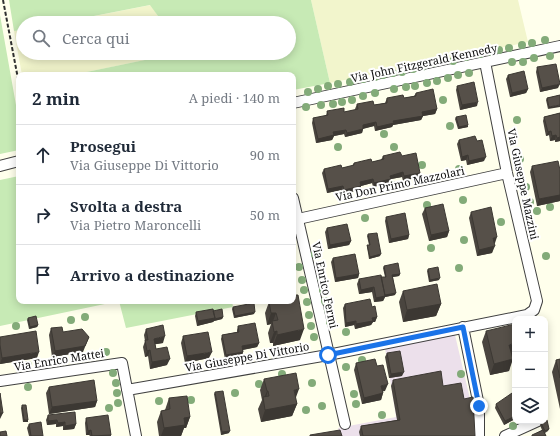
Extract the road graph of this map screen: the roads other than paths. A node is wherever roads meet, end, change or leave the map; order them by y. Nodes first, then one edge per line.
1 (560, 46) edge
2 (485, 62) junction
3 (296, 102) edge
4 (16, 162) edge
5 (0, 166) edge
6 (507, 173) junction
7 (296, 211) edge
8 (298, 219) junction
9 (534, 310) joint
10 (463, 327) junction
11 (328, 355) junction
12 (0, 381) edge
13 (127, 390) junction
14 (345, 424) dead end
15 (531, 424) edge
16 (136, 436) edge
17 (479, 436) edge
18 (505, 436) edge

1 - 2 street, Via John Fitzgerald Kennedy
2 - 3 street, Via John Fitzgerald Kennedy
2 - 6 street, Via Giuseppe Mazzini
4 - 5 street
6 - 8 street, Via Don Primo Mazzolari
6 - 9 street, Via Giuseppe Mazzini
7 - 8 street, Via Enrico Fermi
8 - 11 street, Via Enrico Fermi
9 - 10 street, Via Giuseppe Di Vittorio
10 - 11 street, Via Giuseppe Di Vittorio
10 - 17 street
11 - 13 street, Via Giuseppe Di Vittorio
11 - 14 street, Via Enrico Fermi
12 - 13 street, Via Enrico Mattei
13 - 16 street
15 - 18 street

